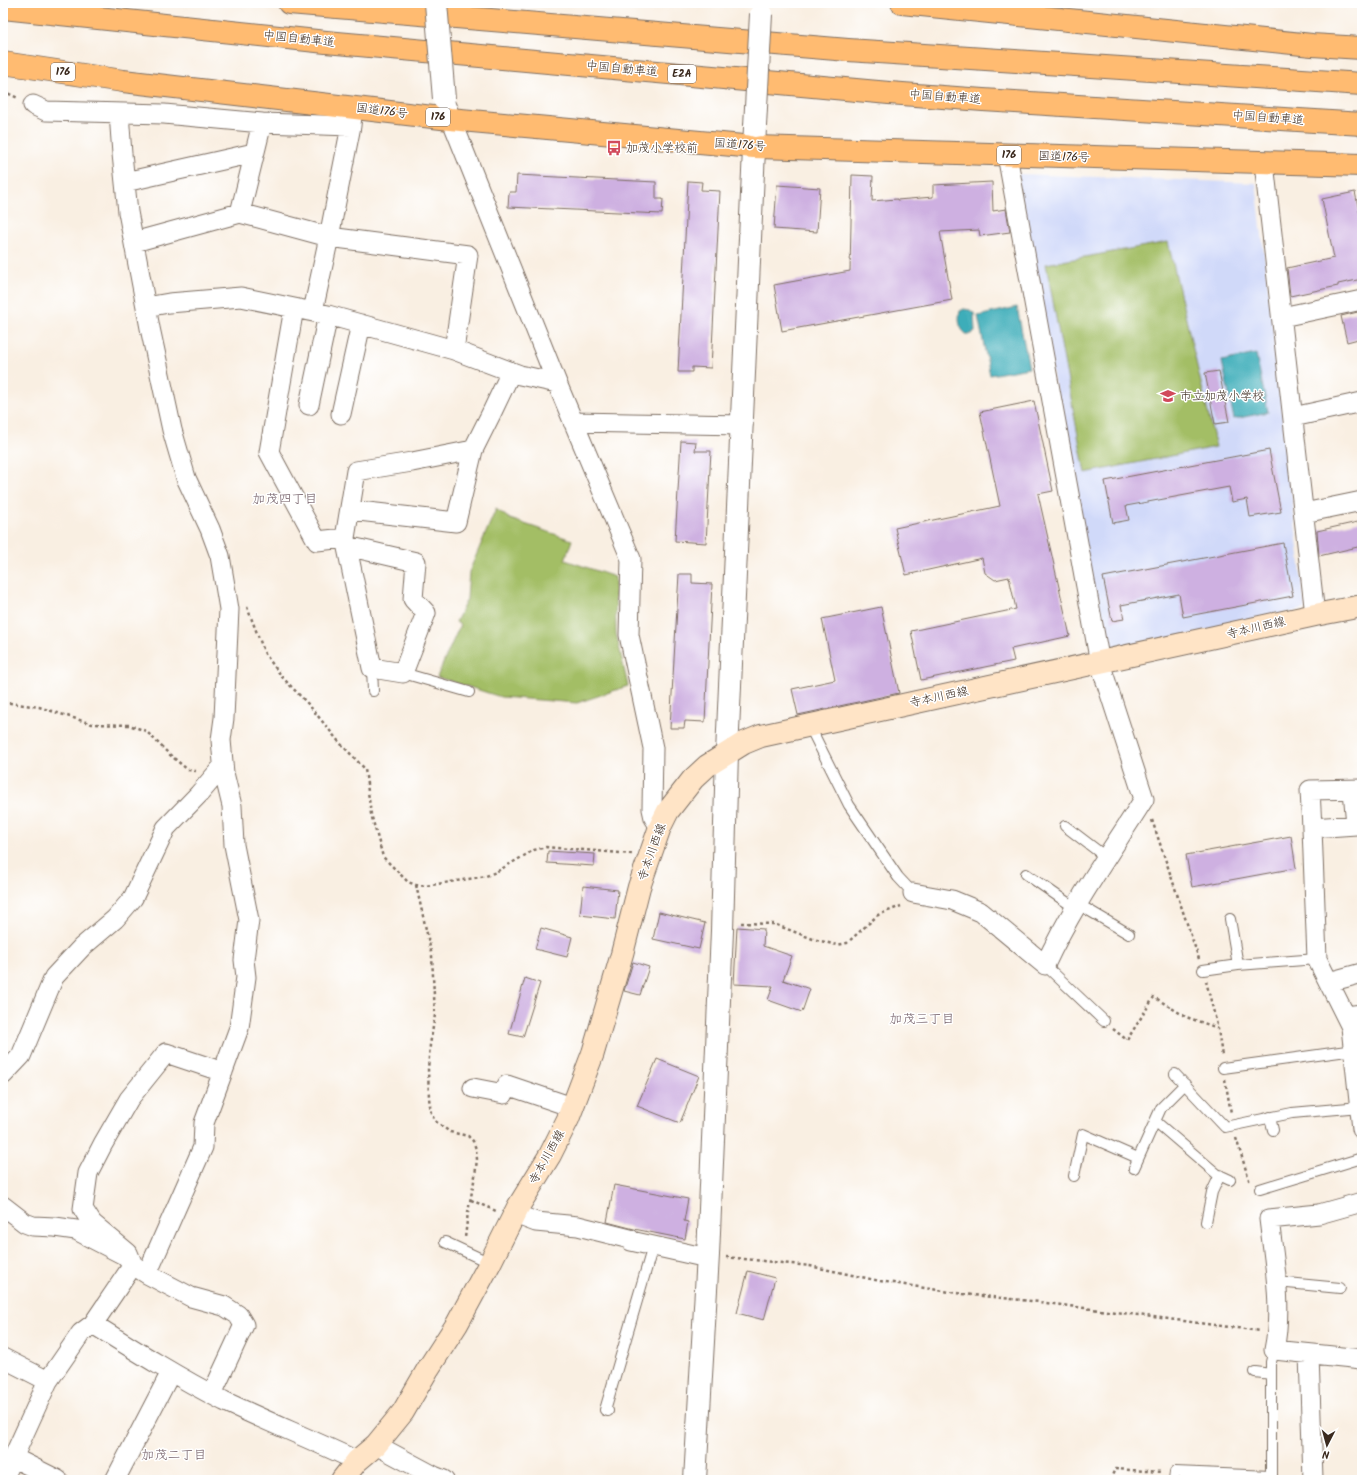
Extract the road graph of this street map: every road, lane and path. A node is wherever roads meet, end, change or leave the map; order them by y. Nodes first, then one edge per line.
1 (289, 3) edge
2 (436, 3) edge
3 (902, 3) edge
4 (3, 8) edge
5 (762, 9) edge
6 (1362, 48) edge
7 (3, 63) edge
8 (3, 70) edge
9 (123, 81) junction
10 (1362, 84) edge
11 (33, 104) dead end
12 (447, 109) junction
13 (119, 113) junction
14 (352, 117) junction
15 (262, 123) junction
16 (1362, 124) edge
17 (754, 137) junction
18 (254, 153) junction
19 (1007, 155) junction
20 (1264, 163) junction
21 (1362, 165) edge
22 (125, 182) junction
23 (240, 213) junction
24 (329, 237) junction
25 (134, 242) junction
26 (1362, 300) edge
27 (146, 307) junction
28 (294, 308) junction
29 (320, 313) junction
30 (1282, 317) junction
31 (361, 324) junction
32 (454, 350) junction
33 (511, 372) junction
34 (557, 383) junction
35 (1362, 402) edge
36 (309, 405) dead end
37 (342, 414) dead end
38 (1294, 417) junction
39 (573, 422) junction
40 (742, 425) junction
41 (473, 450) junction
42 (1362, 501) edge
43 (350, 510) junction
44 (1304, 513) junction
45 (346, 542) junction
46 (1362, 606) edge
47 (247, 607) dead end
48 (1315, 615) junction
49 (1100, 663) junction
50 (372, 668) junction
51 (404, 673) junction
52 (372, 691) dead end
53 (469, 692) dead end
54 (3, 702) edge
55 (809, 725) junction
56 (727, 753) junction
57 (220, 771) junction
58 (1358, 789) edge
59 (1144, 799) junction
60 (1065, 826) dead end
61 (660, 827) junction
62 (1312, 828) junction
63 (649, 857) junction
64 (1107, 858) junction
65 (1026, 874) dead end
66 (416, 885) junction
67 (917, 894) junction
68 (1076, 906) junction
69 (1230, 918) dead end
70 (722, 922) junction
71 (1129, 934) dead end
72 (1317, 959) junction
73 (1045, 964) junction
74 (1238, 965) junction
75 (1203, 970) junction
76 (1362, 973) edge
77 (1329, 982) junction
78 (1354, 1015) edge
79 (1104, 1021) joint
80 (1354, 1050) junction
81 (1223, 1068) dead end
82 (223, 1072) junction
83 (1175, 1074) dead end
84 (3, 1075) edge
85 (1185, 1084) junction
86 (473, 1088) dead end
87 (572, 1107) junction
88 (1360, 1107) junction
89 (1270, 1117) junction
90 (1155, 1120) junction
91 (1362, 1129) edge
92 (1272, 1130) dead end
93 (1138, 1158) junction
94 (1362, 1158) edge
95 (1134, 1168) dead end
96 (1220, 1175) junction
97 (1074, 1176) dead end
98 (1230, 1180) dead end
99 (1260, 1189) dead end
100 (471, 1200) junction
101 (1362, 1202) edge
102 (3, 1206) edge
103 (514, 1216) junction
104 (1206, 1222) dead end
105 (445, 1242) dead end
106 (653, 1246) junction
107 (464, 1251) junction
108 (708, 1255) junction
109 (490, 1263) junction
110 (140, 1270) junction
111 (1277, 1282) junction
112 (1340, 1288) dead end
113 (93, 1324) junction
114 (1275, 1342) junction
115 (1309, 1354) junction
116 (3, 1358) edge
117 (1362, 1359) edge
118 (171, 1372) junction
119 (1255, 1372) dead end
120 (1271, 1374) junction
121 (48, 1381) junction
122 (212, 1394) junction
123 (605, 1410) dead end
124 (376, 1445) junction
125 (14, 1458) junction
126 (356, 1461) junction
127 (1174, 1476) edge
128 (3, 1480) edge
129 (58, 1480) edge
130 (115, 1480) edge
131 (342, 1480) edge
132 (444, 1480) edge
133 (695, 1480) edge
134 (1110, 1480) edge
135 (1313, 1480) edge

1 - 10 highway
2 - 12 street, bridge
3 - 6 highway
4 - 16 highway, 中国自動車道 / E2A
5 - 17 street, bridge
7 - 9 highway, 国道176号 / 176
8 - 9 highway
9 - 14 highway, 国道176号 / 176
11 - 13 street
12 - 14 highway, 国道176号 / 176
12 - 17 highway, 国道176号 / 176
12 - 34 street
13 - 15 street
13 - 22 street
14 - 15 street
14 - 24 street
15 - 18 street
17 - 19 highway, 国道176号 / 176
17 - 40 street
18 - 22 street
18 - 23 street
19 - 20 highway, 国道176号 / 176
19 - 49 street
20 - 21 highway, 国道176号 / 176
20 - 30 street
22 - 25 street
23 - 24 street
23 - 25 street
24 - 29 street
24 - 32 street
25 - 27 street
26 - 30 street
27 - 28 street
27 - 57 street
28 - 29 street
28 - 45 street
29 - 31 street
29 - 36 street
30 - 38 street
31 - 32 street
31 - 37 street
32 - 33 street
33 - 34 street
33 - 41 street
34 - 39 street
35 - 38 street
38 - 44 street
39 - 40 street
39 - 61 street
40 - 56 street
41 - 43 street
41 - 43 street
42 - 44 street
43 - 45 street
44 - 48 street
45 - 50 street
45 - 51 street
46 - 48 main road, 寺本川西線
47 - 66 path
48 - 49 main road, 寺本川西線
49 - 55 main road, 寺本川西線
49 - 59 street
50 - 51 street
50 - 52 lane
51 - 53 lane
54 - 57 path
55 - 56 main road, 寺本川西線
55 - 67 lane
56 - 61 main road, 寺本川西線
56 - 70 street
57 - 82 street
57 - 84 street
58 - 62 street
58 - 62 street
59 - 64 street
59 - 75 path
60 - 64 lane
61 - 63 main road, 寺本川西線
62 - 72 street
63 - 66 path
63 - 87 main road, 寺本川西線
64 - 68 street
65 - 68 lane
66 - 100 path
67 - 70 path
67 - 73 street
68 - 71 lane
68 - 73 street
69 - 74 lane
70 - 108 street
72 - 74 lane
72 - 77 street
73 - 79 lane
74 - 75 lane
75 - 79 path
76 - 77 street
77 - 78 street
78 - 80 street
80 - 81 lane
80 - 88 street
82 - 110 street
82 - 110 street
83 - 85 lane
85 - 89 lane
85 - 90 lane
86 - 87 street
87 - 103 main road, 寺本川西線
88 - 89 lane
88 - 91 street
89 - 92 lane
90 - 93 lane
90 - 96 lane
93 - 95 lane
93 - 97 lane
94 - 99 lane
96 - 98 lane
96 - 104 lane
100 - 103 path
100 - 107 path
101 - 111 street
102 - 110 street
103 - 106 street
103 - 109 main road, 寺本川西線
105 - 107 lane
106 - 108 street
106 - 123 lane
107 - 109 lane
108 - 114 path
108 - 133 street
109 - 124 main road, 寺本川西線
110 - 113 street
110 - 122 street
111 - 112 lane
111 - 114 street
113 - 118 street
113 - 121 street
114 - 115 street
114 - 120 lane
115 - 117 street
115 - 135 street
116 - 121 street
118 - 122 street
118 - 130 street
119 - 120 lane
120 - 127 lane
121 - 125 street
122 - 126 street
124 - 126 main road, 寺本川西線
124 - 132 street
125 - 128 street
125 - 129 street
126 - 131 main road, 寺本川西線
127 - 134 path

